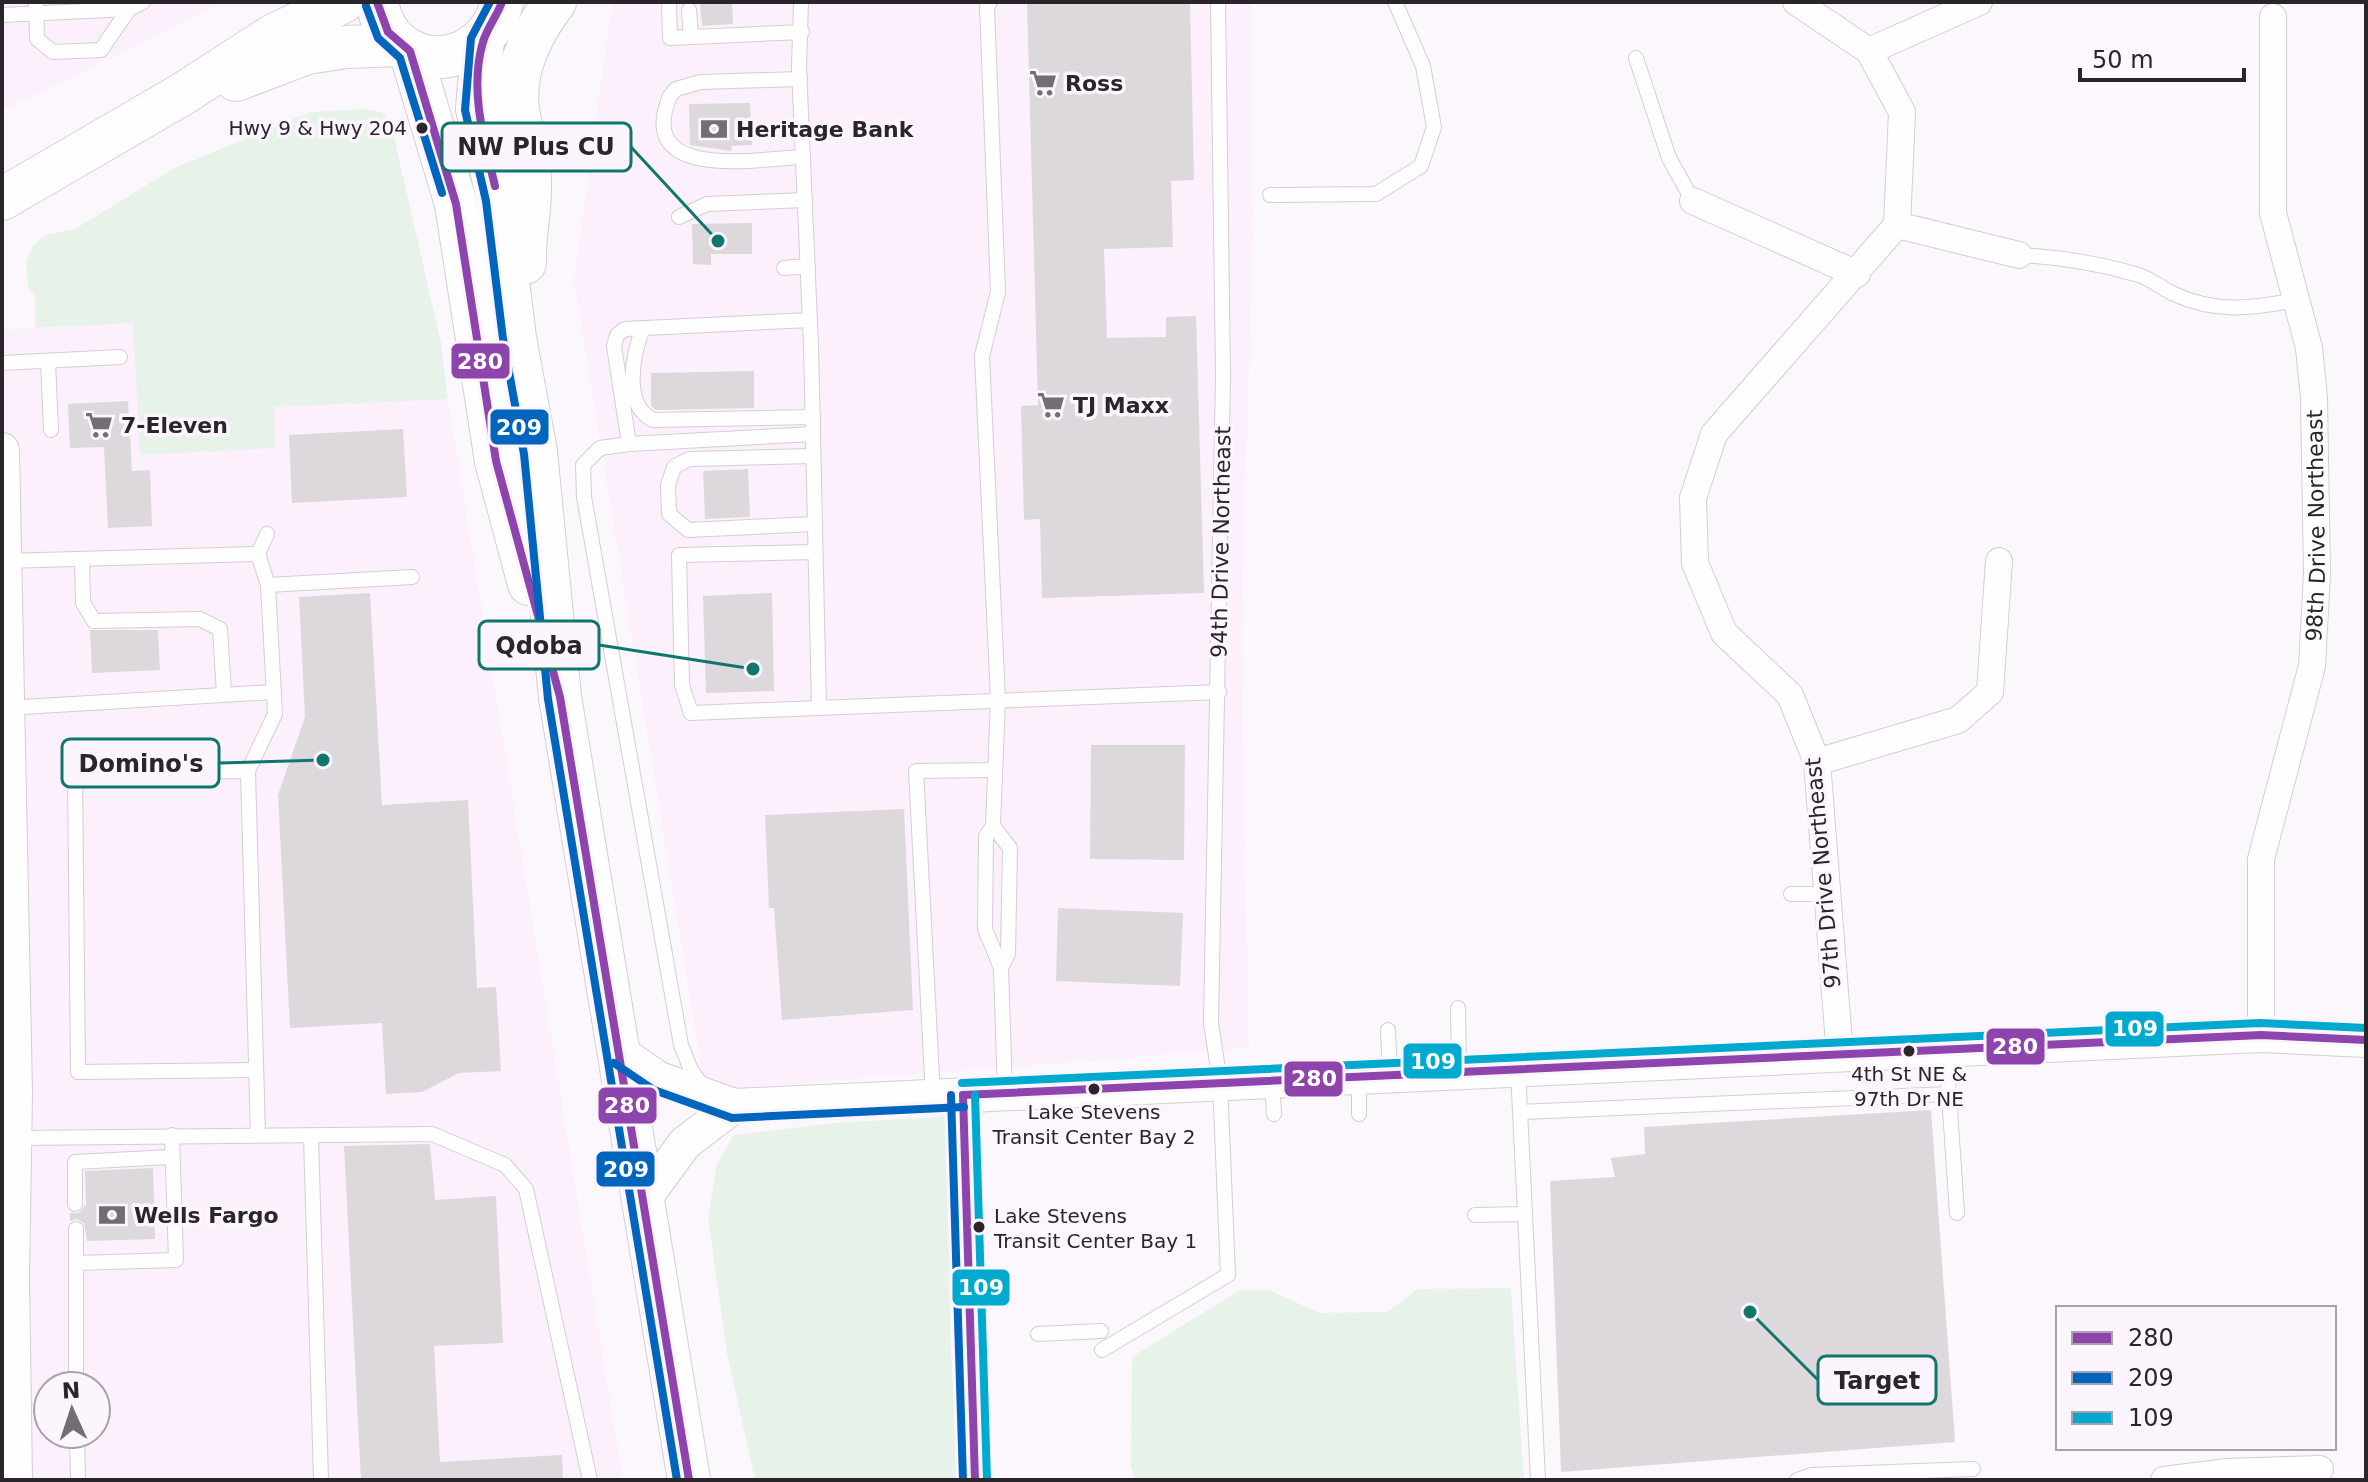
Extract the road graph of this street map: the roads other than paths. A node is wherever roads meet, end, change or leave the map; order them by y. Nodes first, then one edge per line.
1 (143, 2) edge
2 (300, 2) edge
3 (343, 2) edge
4 (377, 2) edge
5 (502, 2) edge
6 (555, 2) edge
7 (669, 2) edge
8 (801, 2) edge
9 (990, 2) edge
10 (1218, 2) edge
11 (1395, 2) edge
12 (1796, 2) edge
13 (1979, 2) edge
14 (36, 8) edge
15 (129, 9) junction
16 (689, 10) dead end
17 (2, 15) edge
18 (2273, 17) dead end
19 (802, 32) junction
20 (691, 37) junction
21 (483, 40) junction
22 (405, 48) junction
23 (1869, 51) junction
24 (1636, 58) dead end
25 (800, 79) junction
26 (181, 95) junction
27 (803, 157) junction
28 (1270, 195) dead end
29 (2, 199) edge
30 (805, 200) junction
31 (1693, 201) joint
32 (679, 217) dead end
33 (1897, 225) junction
34 (2019, 255) joint
35 (808, 266) junction
36 (784, 268) dead end
37 (1857, 274) junction
38 (2295, 300) junction
39 (810, 320) junction
40 (643, 328) junction
41 (120, 357) dead end
42 (48, 361) junction
43 (2, 363) edge
44 (521, 376) junction
45 (813, 417) junction
46 (51, 430) dead end
47 (813, 434) junction
48 (629, 444) junction
49 (2, 450) edge
50 (813, 456) junction
51 (2, 497) edge
52 (814, 524) junction
53 (267, 534) dead end
54 (815, 552) junction
55 (3, 553) edge
56 (258, 554) junction
57 (82, 559) junction
58 (1999, 561) dead end
59 (412, 577) dead end
60 (268, 585) junction
61 (3, 616) edge
62 (273, 692) junction
63 (1219, 692) junction
64 (224, 694) junction
65 (560, 697) junction
66 (998, 699) junction
67 (819, 707) junction
68 (4, 709) edge
69 (4, 753) edge
70 (1817, 762) junction
71 (995, 770) junction
72 (248, 771) junction
73 (5, 816) edge
74 (993, 826) junction
75 (1791, 894) dead end
76 (1826, 894) junction
77 (7, 941) edge
78 (1001, 968) junction
79 (1458, 1008) dead end
80 (1388, 1030) dead end
81 (2261, 1035) junction
82 (2366, 1040) edge
83 (1946, 1051) junction
84 (621, 1053) junction
85 (1840, 1056) junction
86 (255, 1070) junction
87 (1518, 1070) junction
88 (1459, 1073) junction
89 (1374, 1076) junction
90 (1272, 1080) junction
91 (1220, 1082) junction
92 (1005, 1092) junction
93 (9, 1094) edge
94 (1949, 1094) junction
95 (948, 1096) junction
96 (734, 1106) junction
97 (1521, 1112) junction
98 (1274, 1114) dead end
99 (1359, 1114) dead end
100 (172, 1135) junction
101 (258, 1135) junction
102 (311, 1136) junction
103 (8, 1138) edge
104 (171, 1157) junction
105 (644, 1199) junction
106 (75, 1204) dead end
107 (1957, 1213) dead end
108 (1525, 1214) junction
109 (1475, 1215) dead end
110 (76, 1229) dead end
111 (76, 1263) junction
112 (7, 1278) edge
113 (7, 1314) edge
114 (1101, 1331) dead end
115 (1038, 1334) dead end
116 (1102, 1350) dead end
117 (76, 1370) edge
118 (77, 1450) edge
119 (1973, 1469) dead end
120 (2320, 1469) dead end
121 (2206, 1477) edge
122 (15, 1480) edge
123 (78, 1480) edge
124 (321, 1480) edge
125 (590, 1480) edge
126 (689, 1480) edge
127 (975, 1480) edge
128 (1538, 1480) edge
129 (1797, 1480) edge
130 (2164, 1480) edge

1 - 15 lane
2 - 26 main road
3 - 26 main road
4 - 22 main road
5 - 21 main road
6 - 44 main road
7 - 20 lane
8 - 19 lane
9 - 66 lane
10 - 63 lane, 94th Drive Northeast
11 - 28 lane
12 - 23 street
13 - 23 street
14 - 15 lane
14 - 15 lane
14 - 17 lane
16 - 20 lane
18 - 38 street, 98th Drive Northeast
19 - 20 lane
19 - 25 lane
21 - 22 main road
21 - 44 main road
22 - 26 main road
22 - 65 main road
23 - 33 street
24 - 31 lane
25 - 27 lane
25 - 27 lane
26 - 29 main road
27 - 30 lane
30 - 32 lane
30 - 35 lane
31 - 37 street
33 - 34 street
33 - 37 street, 97th Drive Northeast
34 - 38 lane
35 - 36 lane
35 - 39 lane
37 - 70 street, 97th Drive Northeast
38 - 81 street, 98th Drive Northeast
39 - 40 lane
39 - 45 lane
40 - 45 lane
40 - 48 lane
41 - 42 lane
42 - 43 lane
42 - 46 lane
44 - 65 main road
45 - 47 lane
47 - 48 lane
47 - 50 lane
48 - 96 lane
49 - 51 street
50 - 52 lane
50 - 52 lane
51 - 55 street
52 - 54 lane
53 - 56 lane
54 - 67 lane
54 - 67 lane
55 - 57 lane
55 - 61 street
56 - 57 lane
56 - 60 lane
57 - 64 lane
58 - 70 street
59 - 60 lane
60 - 62 lane
61 - 68 street
62 - 64 lane
62 - 72 lane
63 - 66 lane
63 - 91 lane, 94th Drive Northeast
64 - 68 lane
65 - 84 main road
66 - 67 lane
66 - 71 lane
68 - 69 street
69 - 73 street
70 - 76 street, 97th Drive Northeast
71 - 74 lane
71 - 95 lane
72 - 86 lane
72 - 86 lane
73 - 77 street
74 - 78 lane
74 - 78 lane
75 - 76 lane
76 - 85 street, 97th Drive Northeast
77 - 93 street
78 - 92 lane
79 - 88 lane
80 - 89 lane
81 - 82 street
81 - 83 street
83 - 85 street
83 - 94 lane
84 - 96 street
84 - 105 main road
85 - 87 street
86 - 101 lane
87 - 88 street
87 - 97 lane
88 - 89 street
89 - 90 street
89 - 99 lane
90 - 91 street
90 - 98 lane
91 - 92 street
91 - 116 lane, 94th Drive Northeast
92 - 95 street
93 - 103 street
94 - 97 lane
94 - 107 lane
95 - 96 street
95 - 127 lane
96 - 105 street
97 - 108 lane
100 - 101 lane
100 - 103 lane
100 - 104 lane
101 - 102 lane
102 - 124 lane
102 - 125 lane
103 - 112 street
104 - 106 lane
104 - 111 lane
105 - 126 main road
108 - 109 lane
108 - 128 lane
110 - 111 lane
111 - 117 lane
112 - 113 street
113 - 122 street
114 - 115 lane
118 - 123 lane
119 - 129 lane
120 - 121 street
121 - 130 street

